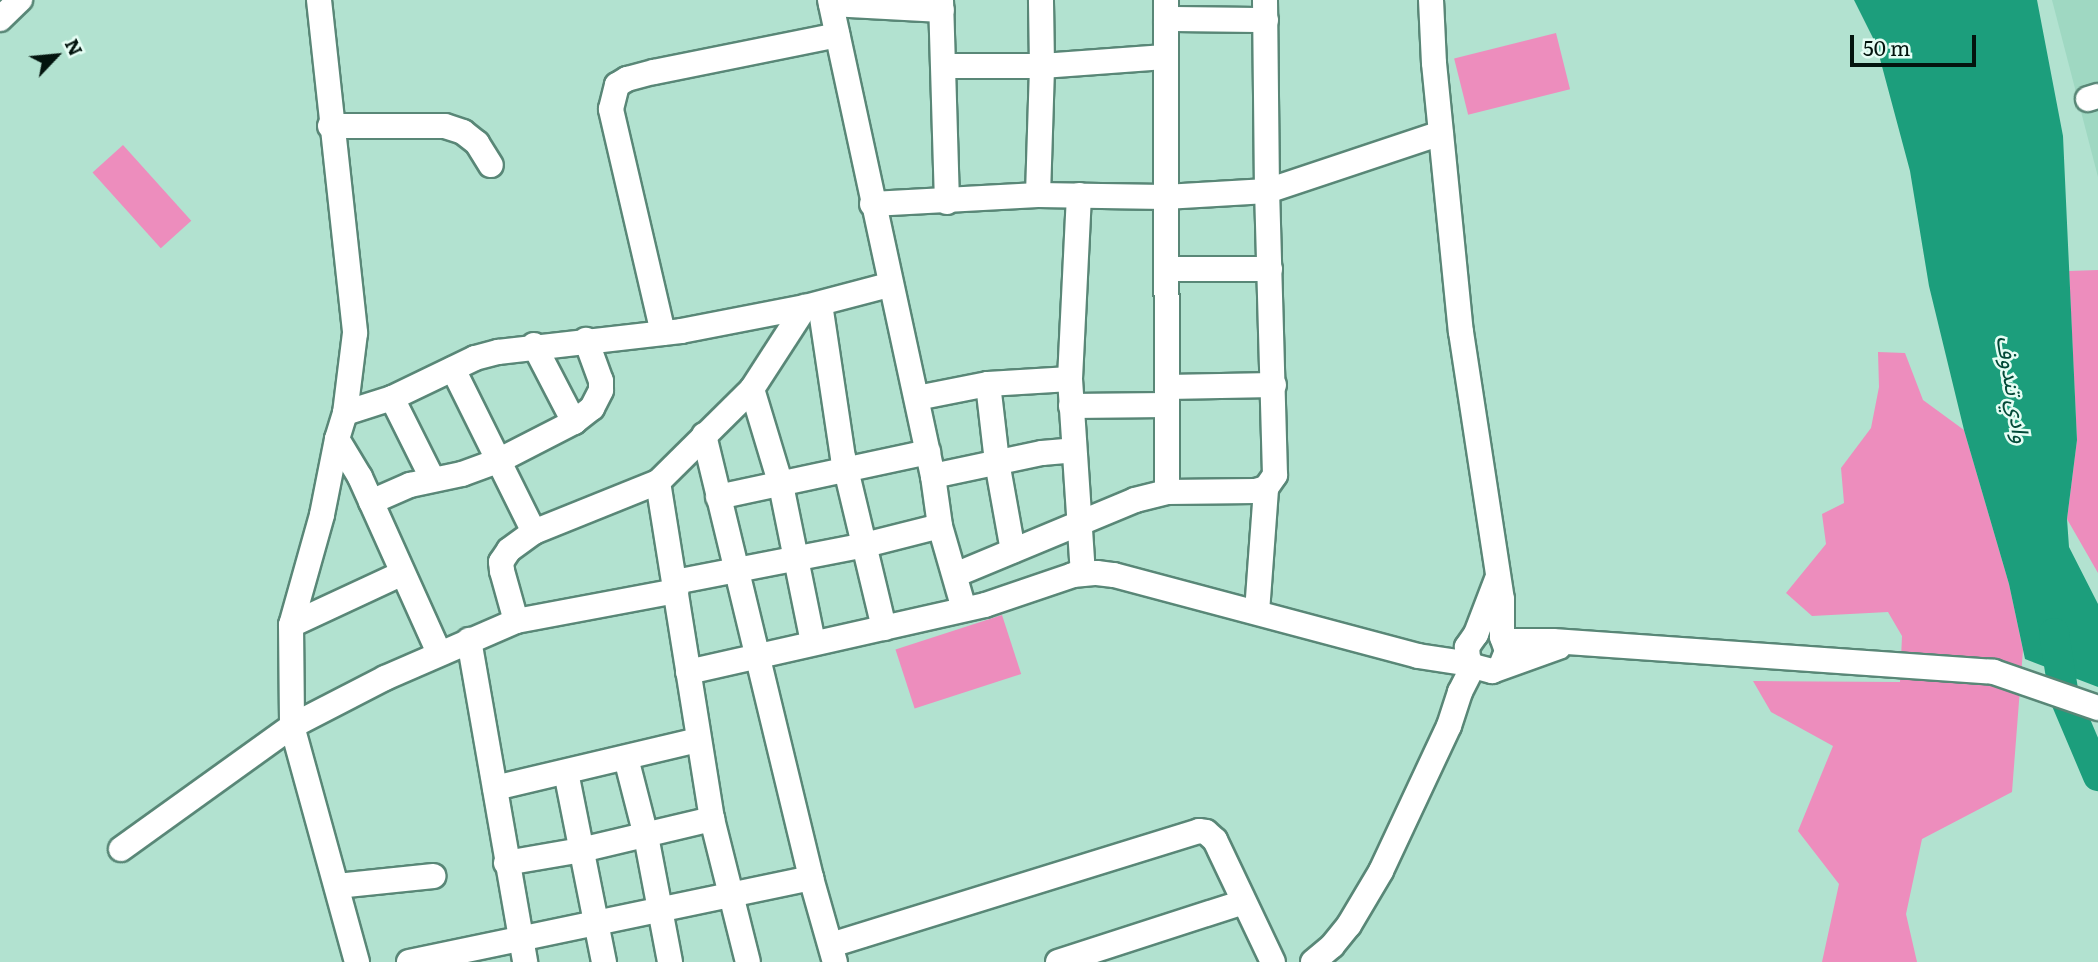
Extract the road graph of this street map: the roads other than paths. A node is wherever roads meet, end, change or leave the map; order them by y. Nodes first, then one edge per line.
1 (20, 0) edge
2 (319, 0) edge
3 (1041, 0) edge
4 (1431, 0) edge
5 (831, 2) edge
6 (941, 5) edge
7 (1166, 9) edge
8 (1266, 10) edge
9 (0, 19) edge
10 (838, 36) junction
11 (1165, 57) junction
12 (945, 66) junction
13 (1042, 66) junction
14 (330, 126) junction
15 (1441, 133) junction
16 (491, 165) dead end
17 (1267, 191) junction
18 (1038, 195) junction
19 (1079, 195) junction
20 (1165, 197) junction
21 (947, 202) junction
22 (872, 204) junction
23 (1166, 269) junction
24 (1270, 269) junction
25 (890, 285) junction
26 (813, 305) junction
27 (663, 333) junction
28 (586, 340) junction
29 (534, 345) junction
30 (453, 369) junction
31 (1070, 379) junction
32 (988, 384) junction
33 (1274, 385) junction
34 (752, 389) junction
35 (1167, 396) junction
36 (392, 398) junction
37 (916, 398) junction
38 (1072, 406) junction
39 (345, 413) junction
40 (574, 422) junction
41 (704, 435) junction
42 (337, 439) junction
43 (1074, 450) junction
44 (928, 452) junction
45 (500, 460) junction
46 (997, 463) junction
47 (846, 471) junction
48 (933, 476) junction
49 (432, 478) junction
50 (658, 482) junction
51 (781, 485) junction
52 (1266, 488) junction
53 (1167, 492) junction
54 (719, 497) junction
55 (371, 502) junction
56 (1080, 523) junction
57 (940, 526) junction
58 (534, 532) junction
59 (865, 545) junction
60 (1013, 551) junction
61 (796, 557) junction
62 (735, 571) junction
63 (403, 573) junction
64 (1083, 574) junction
65 (955, 575) junction
66 (676, 586) junction
67 (1501, 587) junction
68 (964, 609) junction
69 (1257, 612) junction
70 (516, 621) junction
71 (291, 625) junction
72 (884, 628) junction
73 (1504, 639) junction
74 (469, 640) junction
75 (813, 642) junction
76 (1560, 643) junction
77 (439, 653) junction
78 (757, 656) junction
79 (1480, 657) junction
80 (688, 672) junction
81 (2098, 708) edge
82 (292, 726) junction
83 (698, 740) junction
84 (626, 758) junction
85 (566, 772) junction
86 (495, 788) junction
87 (712, 820) junction
88 (646, 836) junction
89 (121, 849) dead end
90 (581, 850) junction
91 (506, 863) junction
92 (433, 876) dead end
93 (811, 878) junction
94 (337, 886) junction
95 (729, 895) junction
96 (1244, 902) junction
97 (662, 910) junction
98 (595, 923) junction
99 (523, 951) edge
100 (833, 954) edge
101 (447, 959) edge
102 (357, 962) edge
103 (409, 962) edge
104 (604, 962) edge
105 (670, 962) edge
106 (748, 962) edge
107 (1058, 962) edge
108 (1273, 962) edge
109 (1313, 962) edge

1 - 9 street
2 - 14 street
3 - 13 street
4 - 15 street
5 - 6 street
5 - 10 street
6 - 12 street
7 - 8 street
7 - 11 street
8 - 17 street
10 - 22 street
10 - 27 street
11 - 13 street
11 - 20 street
12 - 13 street
12 - 21 street
13 - 18 street
14 - 16 street
14 - 39 street
15 - 17 street
15 - 67 street
17 - 20 street
17 - 24 street
18 - 19 street
18 - 21 street
19 - 20 street
19 - 31 street
20 - 23 street
21 - 22 street
22 - 25 street
23 - 24 street
23 - 35 street
24 - 33 street
25 - 26 street
25 - 37 street
26 - 27 street
26 - 34 street
26 - 47 street
27 - 28 street
28 - 29 street
28 - 40 street
29 - 30 street
29 - 40 street
30 - 36 street
30 - 45 street
31 - 32 street
31 - 38 street
32 - 37 street
32 - 46 street
33 - 35 street
33 - 52 street
34 - 41 street
34 - 51 street
35 - 38 street
35 - 53 street
36 - 39 street
36 - 49 street
37 - 44 street
38 - 43 street
39 - 42 street
40 - 45 street
41 - 50 street
41 - 54 street
42 - 55 street
42 - 71 street
43 - 46 street
43 - 56 street
44 - 47 street
44 - 48 street
45 - 49 street
45 - 58 street
46 - 48 street
46 - 60 street
47 - 51 street
47 - 59 street
48 - 57 street
49 - 55 street
50 - 58 street
50 - 66 street
51 - 54 street
51 - 61 street
52 - 53 street
52 - 69 street
53 - 56 street
54 - 62 street
55 - 63 street
56 - 60 street
56 - 64 street
57 - 59 street
57 - 65 street
58 - 70 street
59 - 61 street
59 - 72 street
60 - 65 street
61 - 62 street
61 - 75 street
62 - 66 street
62 - 78 street
63 - 71 street
63 - 77 street
64 - 68 street
64 - 69 street
65 - 68 street
66 - 70 street
66 - 80 street
67 - 73 street
67 - 76 street
67 - 79 street
68 - 72 street
69 - 79 street
70 - 74 street
71 - 82 street
72 - 75 street
73 - 76 street
73 - 79 street
74 - 77 street
74 - 86 street
75 - 78 street
76 - 79 street
76 - 81 street
77 - 82 street
78 - 80 street
78 - 93 street
79 - 109 street
80 - 83 street
82 - 89 street
82 - 94 street
83 - 84 street
83 - 87 street
84 - 85 street
84 - 88 street
85 - 86 street
85 - 90 street
86 - 91 street
87 - 88 street
87 - 95 street
88 - 90 street
88 - 97 street
90 - 91 street
90 - 98 street
91 - 99 street
92 - 94 street
93 - 95 street
93 - 100 street
94 - 102 street
95 - 97 street
95 - 106 street
96 - 100 street
96 - 107 street
96 - 108 street
97 - 98 street
97 - 105 street
98 - 99 street
98 - 104 street
99 - 101 street
101 - 103 street

